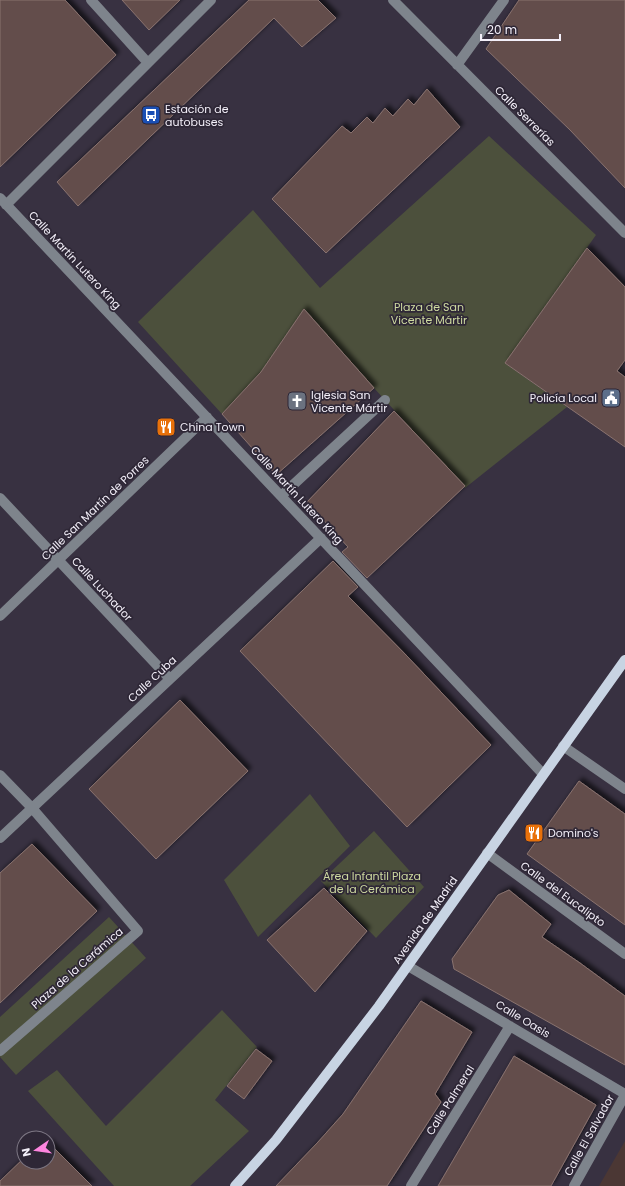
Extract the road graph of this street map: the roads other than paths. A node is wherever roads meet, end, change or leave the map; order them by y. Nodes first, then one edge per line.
1 (91, 0) edge
2 (211, 0) edge
3 (393, 0) edge
4 (504, 0) edge
5 (148, 63) junction
6 (457, 65) junction
7 (3, 201) edge
8 (625, 233) edge
9 (385, 400) dead end
10 (207, 417) junction
11 (281, 496) junction
12 (0, 498) edge
13 (321, 538) junction
14 (59, 560) junction
15 (0, 616) edge
16 (625, 660) edge
17 (170, 679) junction
18 (563, 746) junction
19 (543, 774) junction
20 (0, 775) edge
21 (625, 789) edge
22 (32, 808) junction
23 (0, 838) edge
24 (488, 853) junction
25 (625, 954) edge
26 (408, 966) junction
27 (510, 1026) junction
28 (0, 1051) edge
29 (625, 1095) edge
30 (416, 1184) edge
31 (234, 1186) edge
32 (574, 1186) edge

1 - 5 street
2 - 5 street
3 - 6 street, Calle Serrerías
4 - 6 street
5 - 7 street
6 - 8 street, Calle Serrerías
7 - 10 street, Calle Martín Lutero King
9 - 11 street
10 - 11 street, Calle Martín Lutero King
10 - 14 street, Calle San Martín de Porres
11 - 13 street, Calle Martín Lutero King
12 - 14 street, Calle Luchador
13 - 17 street, Calle Cuba
13 - 19 street, Calle Martín Lutero King
14 - 15 street, Calle San Martín de Porres
14 - 17 street, Calle Luchador
16 - 18 main road, Avenida de Madrid
17 - 22 street, Calle Cuba
18 - 19 main road, Avenida de Madrid
18 - 21 street
19 - 24 main road, Avenida de Madrid
20 - 22 street
22 - 23 street, Calle Cuba
22 - 28 street, Plaza de la Cerámica
24 - 25 street, Calle del Eucalipto
24 - 26 main road, Avenida de Madrid
26 - 27 street, Calle Oasis
26 - 31 main road, Avenida de Madrid
27 - 29 street, Calle Oasis
27 - 30 street, Calle Palmeral
29 - 32 street, Calle El Salvador

